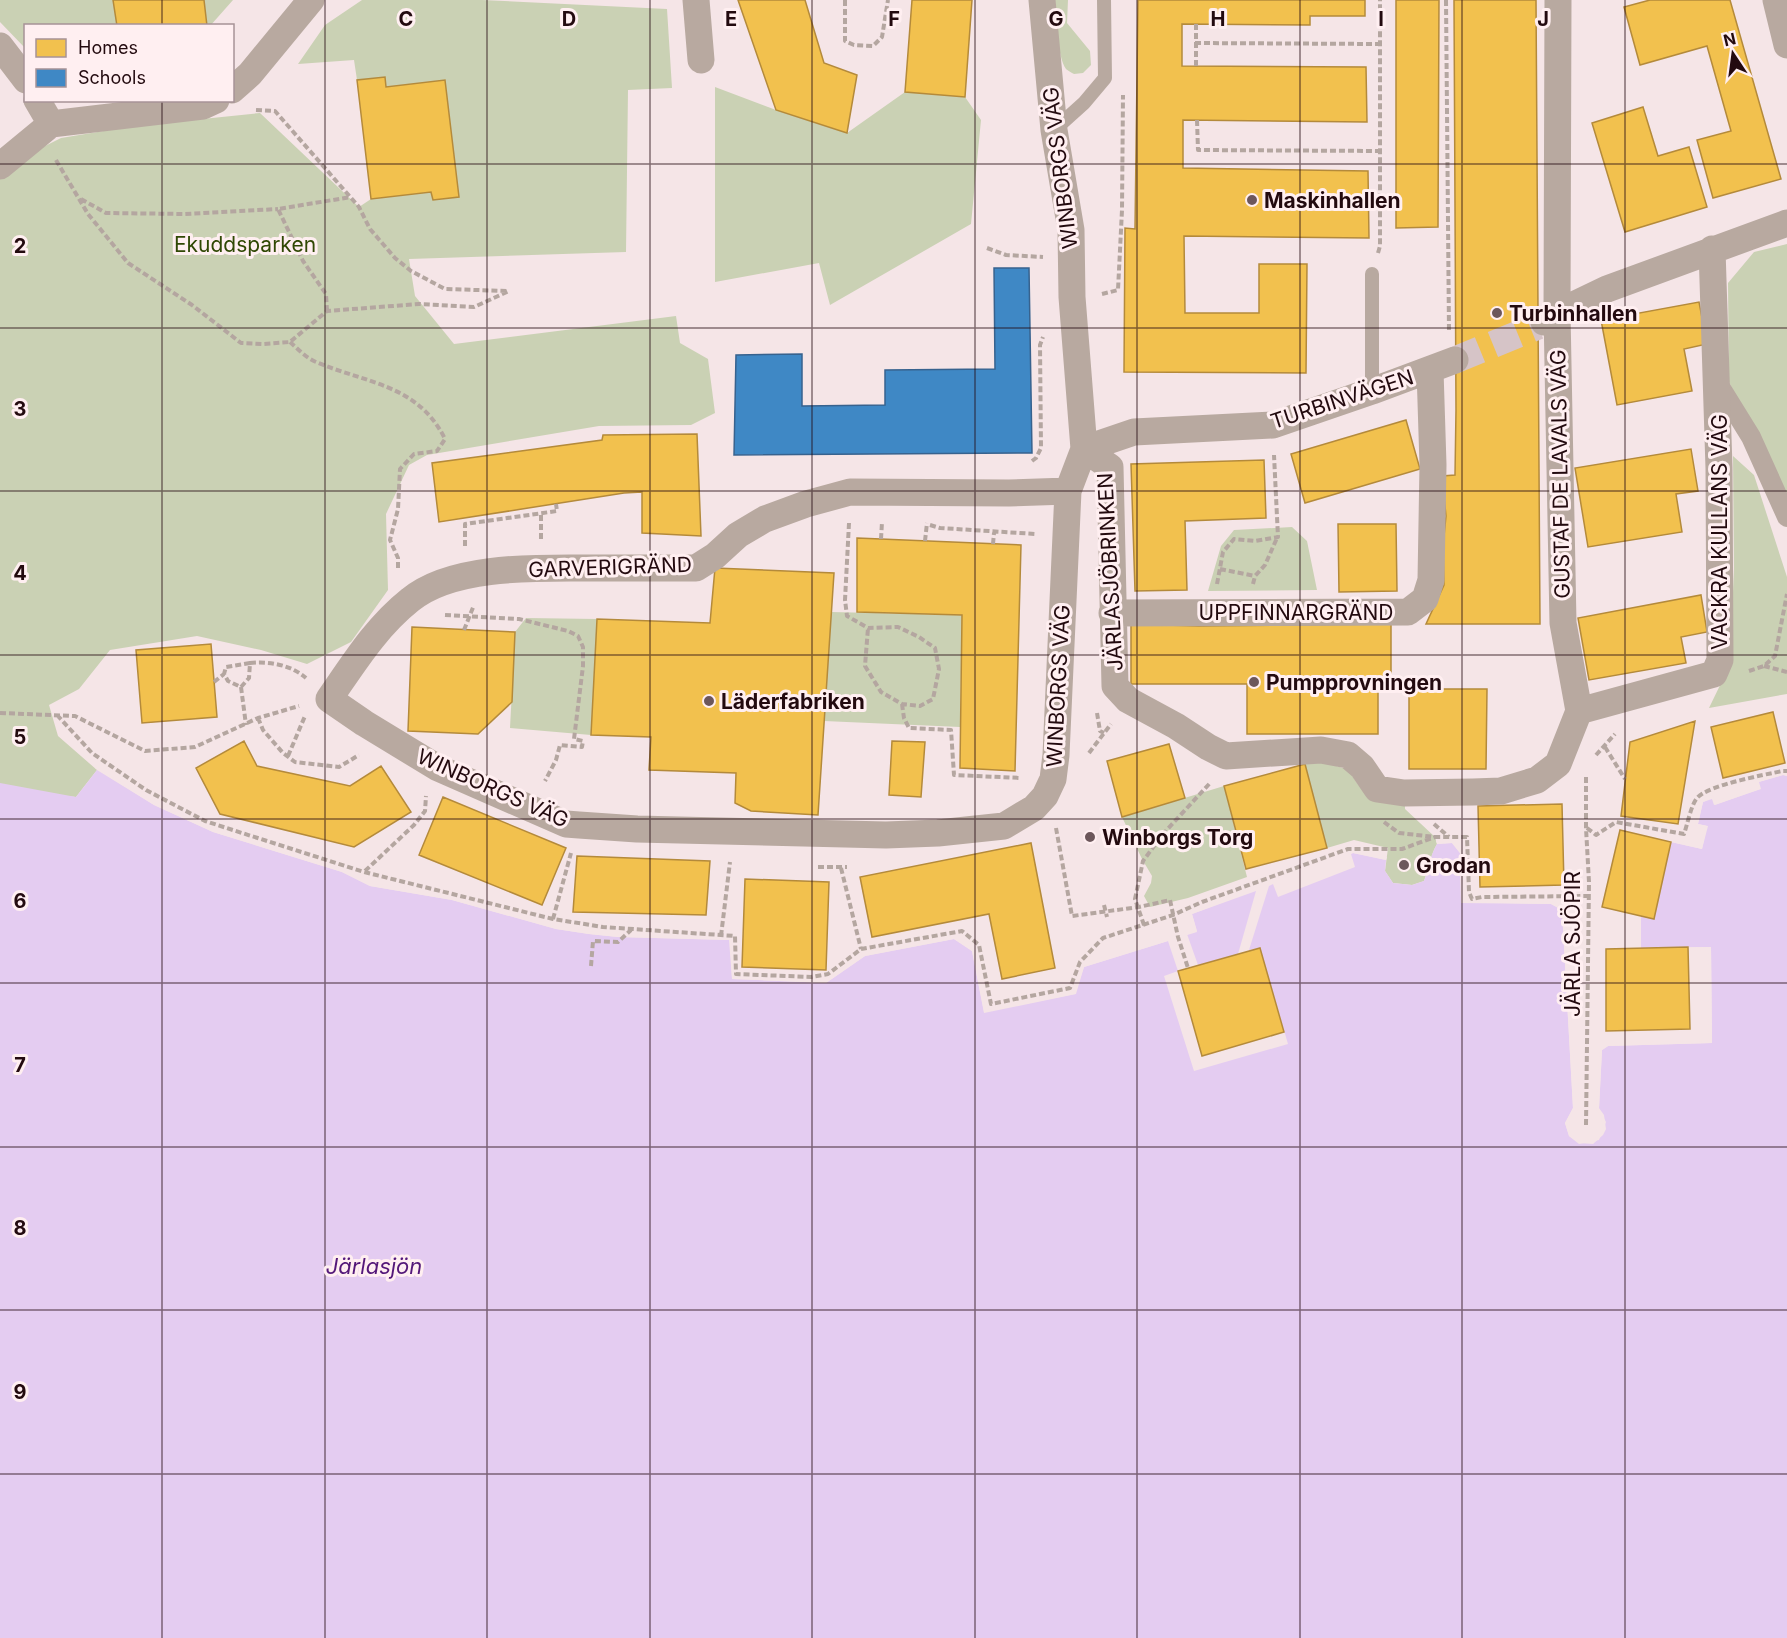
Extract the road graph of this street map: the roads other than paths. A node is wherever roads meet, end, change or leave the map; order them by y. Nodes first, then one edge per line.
1 (311, 0) edge
2 (696, 0) edge
3 (1042, 0) edge
4 (1104, 0) edge
5 (1558, 0) edge
6 (1776, 0) edge
7 (1787, 45) edge
8 (0, 46) edge
9 (700, 60) dead end
10 (24, 77) edge
11 (234, 88) edge
12 (38, 102) edge
13 (209, 102) edge
14 (51, 124) junction
15 (1054, 130) junction
16 (0, 166) edge
17 (1787, 223) edge
18 (1712, 249) junction
19 (1372, 274) road end
20 (1547, 320) junction
21 (1445, 364) joint
22 (1717, 382) junction
23 (1372, 391) junction
24 (1084, 449) junction
25 (1068, 491) junction
26 (1787, 517) edge
27 (1112, 613) junction
28 (320, 701) joint
29 (1579, 711) junction

1 - 11 street
2 - 9 street
3 - 15 street, WINBORGS VÄG
4 - 15 lane
5 - 20 street, GUSTAF DE LAVALS VÄG
6 - 7 street
8 - 10 street
12 - 14 street
13 - 14 street
14 - 16 street
15 - 24 street, WINBORGS VÄG
17 - 18 street
18 - 20 street
18 - 22 street, VACKRA KULLANS VÄG
19 - 23 lane
20 - 29 street, GUSTAF DE LAVALS VÄG
21 - 23 street, TURBINVÄGEN
21 - 27 street, UPPFINNARGRÄND
22 - 26 street
22 - 29 street, VACKRA KULLANS VÄG
23 - 24 street, TURBINVÄGEN
24 - 25 street, WINBORGS VÄG
24 - 27 street, JÄRLASJÖBRINKEN
25 - 28 street, GARVERIGRÄND
25 - 28 street, WINBORGS VÄG
27 - 29 street, JÄRLASJÖBRINKEN

